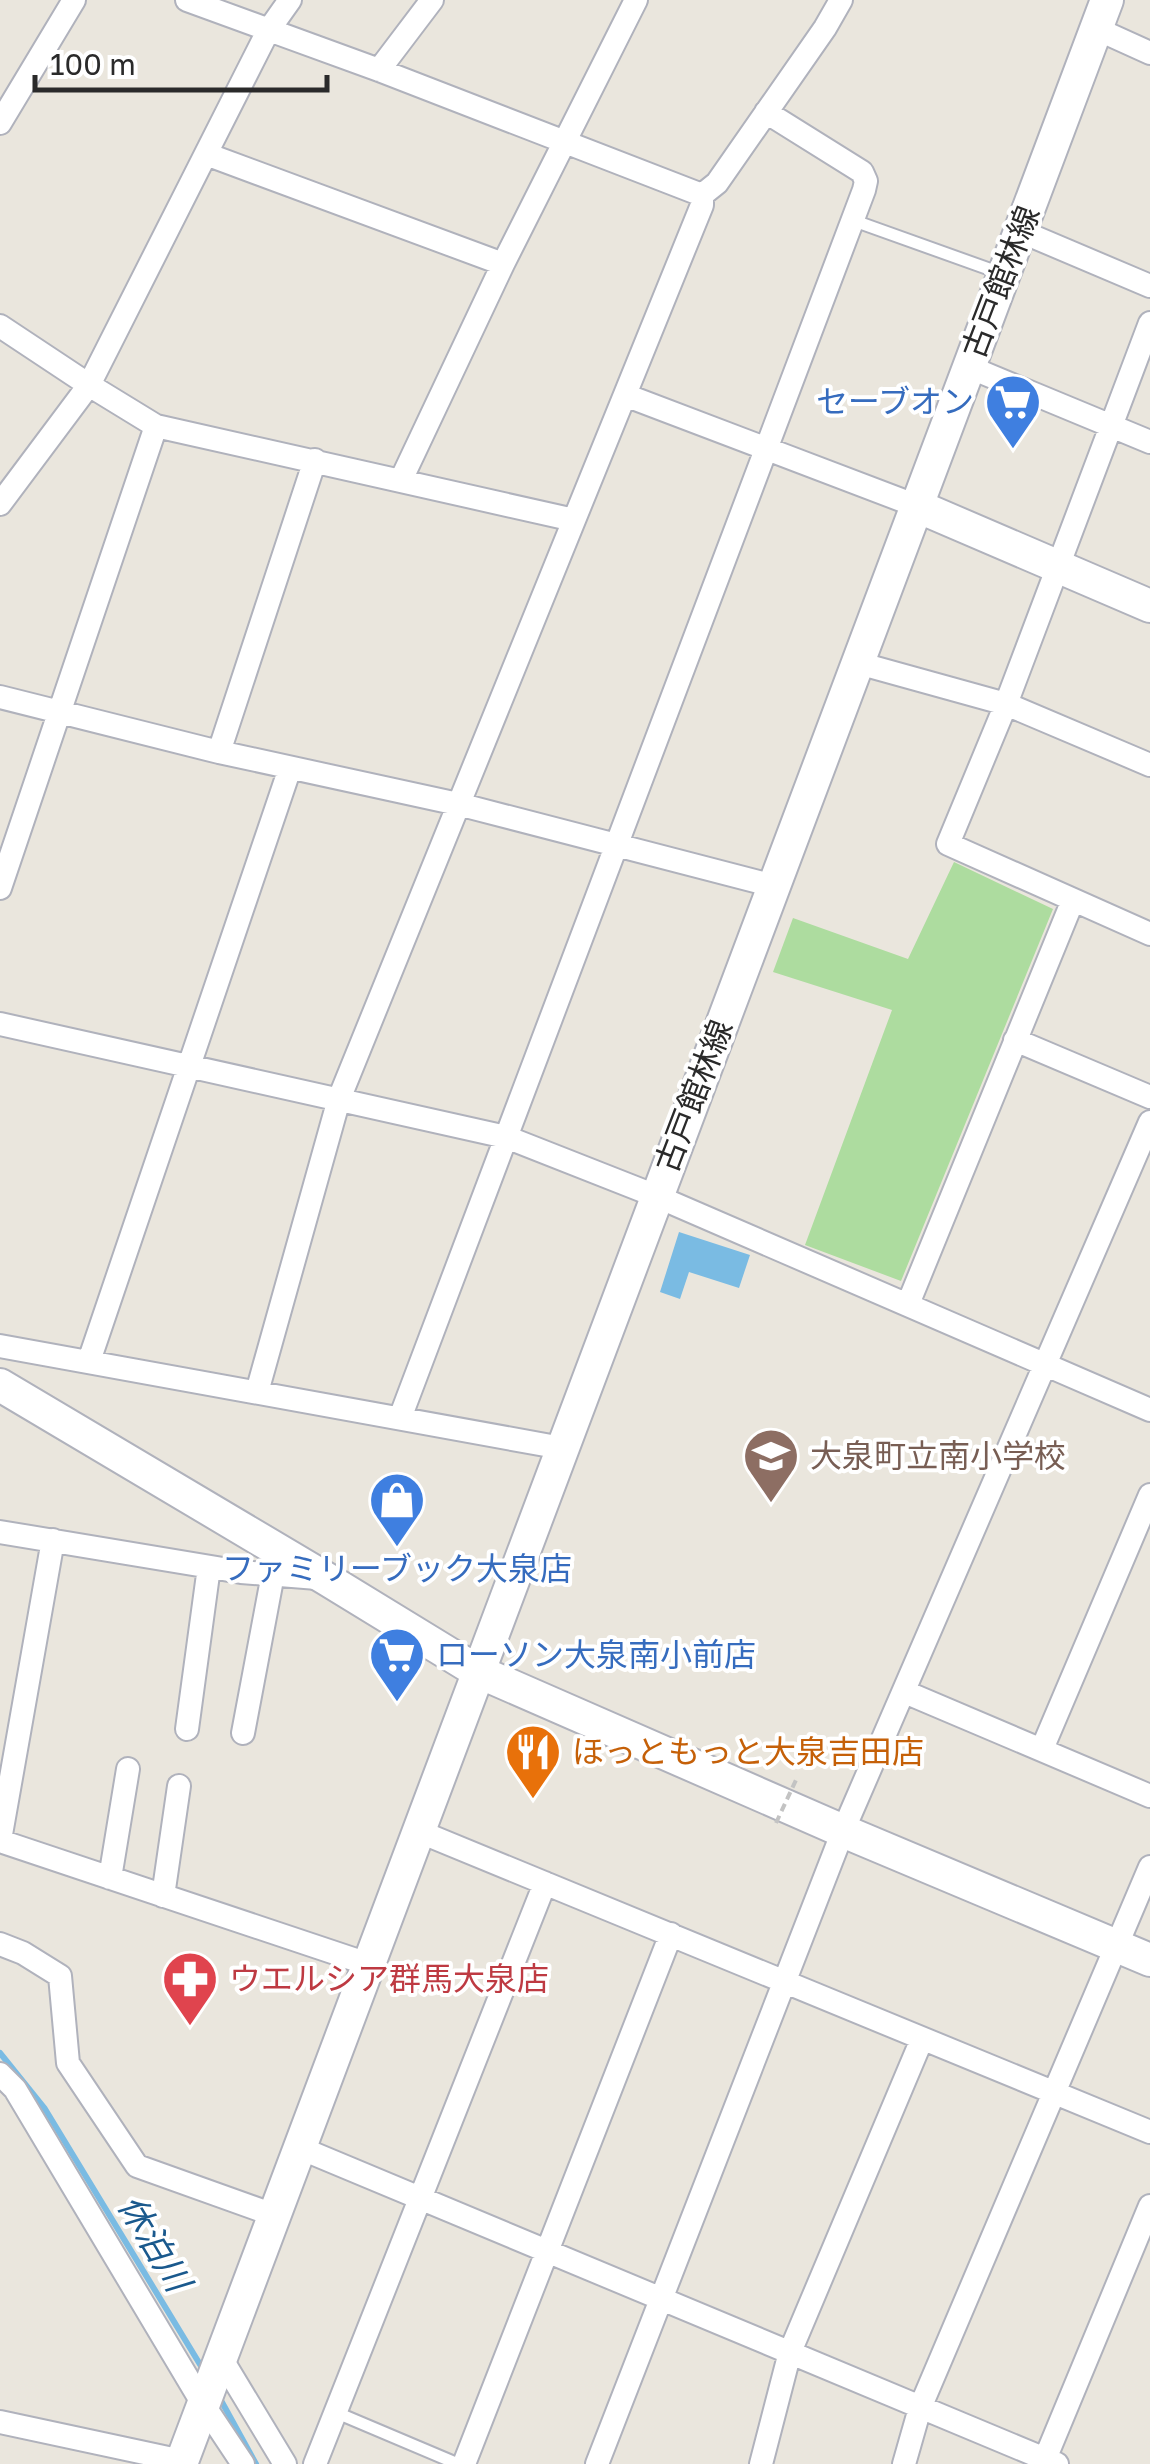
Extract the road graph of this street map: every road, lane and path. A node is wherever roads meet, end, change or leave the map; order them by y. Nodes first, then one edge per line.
1 (74, 0) edge
2 (187, 0) edge
3 (290, 0) edge
4 (432, 0) edge
5 (636, 0) edge
6 (842, 0) edge
7 (1102, 14) edge
8 (268, 31) junction
9 (1150, 52) edge
10 (379, 70) junction
11 (766, 112) junction
12 (0, 123) edge
13 (563, 142) junction
14 (206, 154) junction
15 (702, 195) junction
16 (852, 220) junction
17 (1020, 231) junction
18 (503, 264) junction
19 (1004, 274) junction
20 (1150, 286) edge
21 (1150, 323) edge
22 (0, 326) edge
23 (969, 367) junction
24 (89, 385) junction
25 (625, 395) junction
26 (1111, 425) junction
27 (156, 426) junction
28 (1150, 442) edge
29 (765, 450) junction
30 (315, 460) junction
31 (401, 480) junction
32 (0, 504) edge
33 (916, 506) junction
34 (574, 520) junction
35 (1057, 566) junction
36 (1150, 606) edge
37 (858, 663) junction
38 (0, 697) edge
39 (1006, 704) junction
40 (59, 712) junction
41 (218, 752) junction
42 (1150, 765) edge
43 (290, 768) junction
44 (458, 804) junction
45 (618, 845) junction
46 (774, 886) junction
47 (0, 888) edge
48 (1073, 900) junction
49 (1150, 934) edge
50 (0, 1024) edge
51 (1015, 1040) junction
52 (189, 1066) junction
53 (1150, 1096) edge
54 (339, 1100) junction
55 (1150, 1122) edge
56 (506, 1137) junction
57 (656, 1196) junction
58 (908, 1304) junction
59 (0, 1346) edge
60 (89, 1361) junction
61 (1045, 1366) junction
62 (0, 1385) edge
63 (256, 1392) junction
64 (1150, 1410) edge
65 (400, 1418) junction
66 (562, 1448) junction
67 (1150, 1496) edge
68 (0, 1532) edge
69 (53, 1540) junction
70 (209, 1567) junction
71 (272, 1574) junction
72 (326, 1578) junction
73 (477, 1672) junction
74 (905, 1692) junction
75 (187, 1730) dead end
76 (243, 1732) dead end
77 (1042, 1750) junction
78 (128, 1768) dead end
79 (796, 1780) dead end
80 (179, 1786) dead end
81 (1150, 1796) edge
82 (776, 1823) dead end
83 (418, 1831) junction
84 (843, 1831) junction
85 (0, 1841) edge
86 (1150, 1867) edge
87 (110, 1878) junction
88 (545, 1883) junction
89 (164, 1896) junction
90 (671, 1934) junction
91 (0, 1944) edge
92 (1116, 1946) junction
93 (1150, 1960) edge
94 (368, 1964) junction
95 (784, 1980) junction
96 (922, 2039) junction
97 (0, 2074) edge
98 (1055, 2092) junction
99 (1150, 2132) edge
100 (300, 2148) junction
101 (420, 2198) junction
102 (1150, 2206) edge
103 (274, 2215) junction
104 (548, 2251) junction
105 (663, 2299) junction
106 (790, 2352) junction
107 (212, 2381) junction
108 (920, 2408) junction
109 (336, 2412) junction
110 (0, 2422) edge
111 (1048, 2462) edge
112 (181, 2463) edge
113 (244, 2464) edge
114 (285, 2464) edge
115 (315, 2464) edge
116 (461, 2464) edge
117 (597, 2464) edge
118 (761, 2464) edge
119 (904, 2464) edge

1 - 12 street
2 - 8 street
3 - 8 street
4 - 10 street
5 - 13 street
6 - 11 street
7 - 9 street
7 - 17 main road, 古戸館林線
8 - 10 street
8 - 14 street
10 - 13 street
11 - 15 street
11 - 16 street
13 - 15 street
13 - 18 street
14 - 18 street
14 - 24 street
15 - 25 street
16 - 19 lane
16 - 29 street
17 - 19 main road, 古戸館林線
17 - 20 street
18 - 31 street
19 - 23 main road, 古戸館林線
21 - 26 street
22 - 24 street
23 - 26 street
23 - 33 main road, 古戸館林線
24 - 27 street
24 - 32 street
25 - 29 street
25 - 34 street
26 - 28 street
26 - 35 street
27 - 30 street
27 - 40 street
29 - 33 street
29 - 45 street
30 - 31 street
30 - 41 street
31 - 34 street
33 - 35 main road
33 - 37 main road, 古戸館林線
34 - 44 street
35 - 36 main road
35 - 39 street
37 - 39 street
37 - 46 main road, 古戸館林線
38 - 40 street
39 - 42 street
39 - 48 street
40 - 41 street
40 - 47 street
41 - 43 street
43 - 44 street
43 - 52 street
44 - 45 street
44 - 54 street
45 - 46 street
45 - 56 street
46 - 57 main road, 古戸館林線
48 - 49 street
48 - 51 street
50 - 52 street
51 - 53 street
51 - 58 street
52 - 54 street
52 - 60 street
54 - 56 street
54 - 63 street
55 - 61 street
56 - 57 street
56 - 65 street
57 - 58 street
57 - 66 main road, 古戸館林線
58 - 61 street
59 - 60 street
60 - 63 street
61 - 64 street
61 - 74 street
62 - 72 main road
63 - 65 street
65 - 66 street
66 - 73 main road, 古戸館林線
67 - 77 street
68 - 69 street
69 - 70 street
69 - 85 street
70 - 71 street
70 - 75 street
71 - 72 street
71 - 76 street
72 - 73 main road
73 - 83 main road, 古戸館林線
73 - 84 main road
74 - 77 street
74 - 84 street
77 - 81 street
78 - 87 street
79 - 82 path, bridge
80 - 89 street
83 - 88 street
83 - 94 main road, 古戸館林線
84 - 92 main road
84 - 95 street
85 - 87 street
86 - 92 street
87 - 89 street
88 - 90 street
88 - 101 street
89 - 94 street
90 - 95 street
90 - 104 street
91 - 103 street
92 - 93 main road
92 - 98 street
94 - 100 main road, 古戸館林線
95 - 96 street
95 - 105 street
96 - 98 street
96 - 106 street
97 - 107 street
98 - 99 street
98 - 108 street
100 - 101 street
100 - 103 main road, 古戸館林線
101 - 104 street
101 - 109 street
102 - 111 street
103 - 107 main road, 古戸館林線
104 - 105 street
104 - 116 street
105 - 106 street
105 - 117 street
106 - 108 street
106 - 118 street
107 - 112 main road, 古戸館林線
107 - 113 street
107 - 114 street
108 - 111 street
108 - 119 street
109 - 115 street
109 - 116 lane
110 - 112 street

